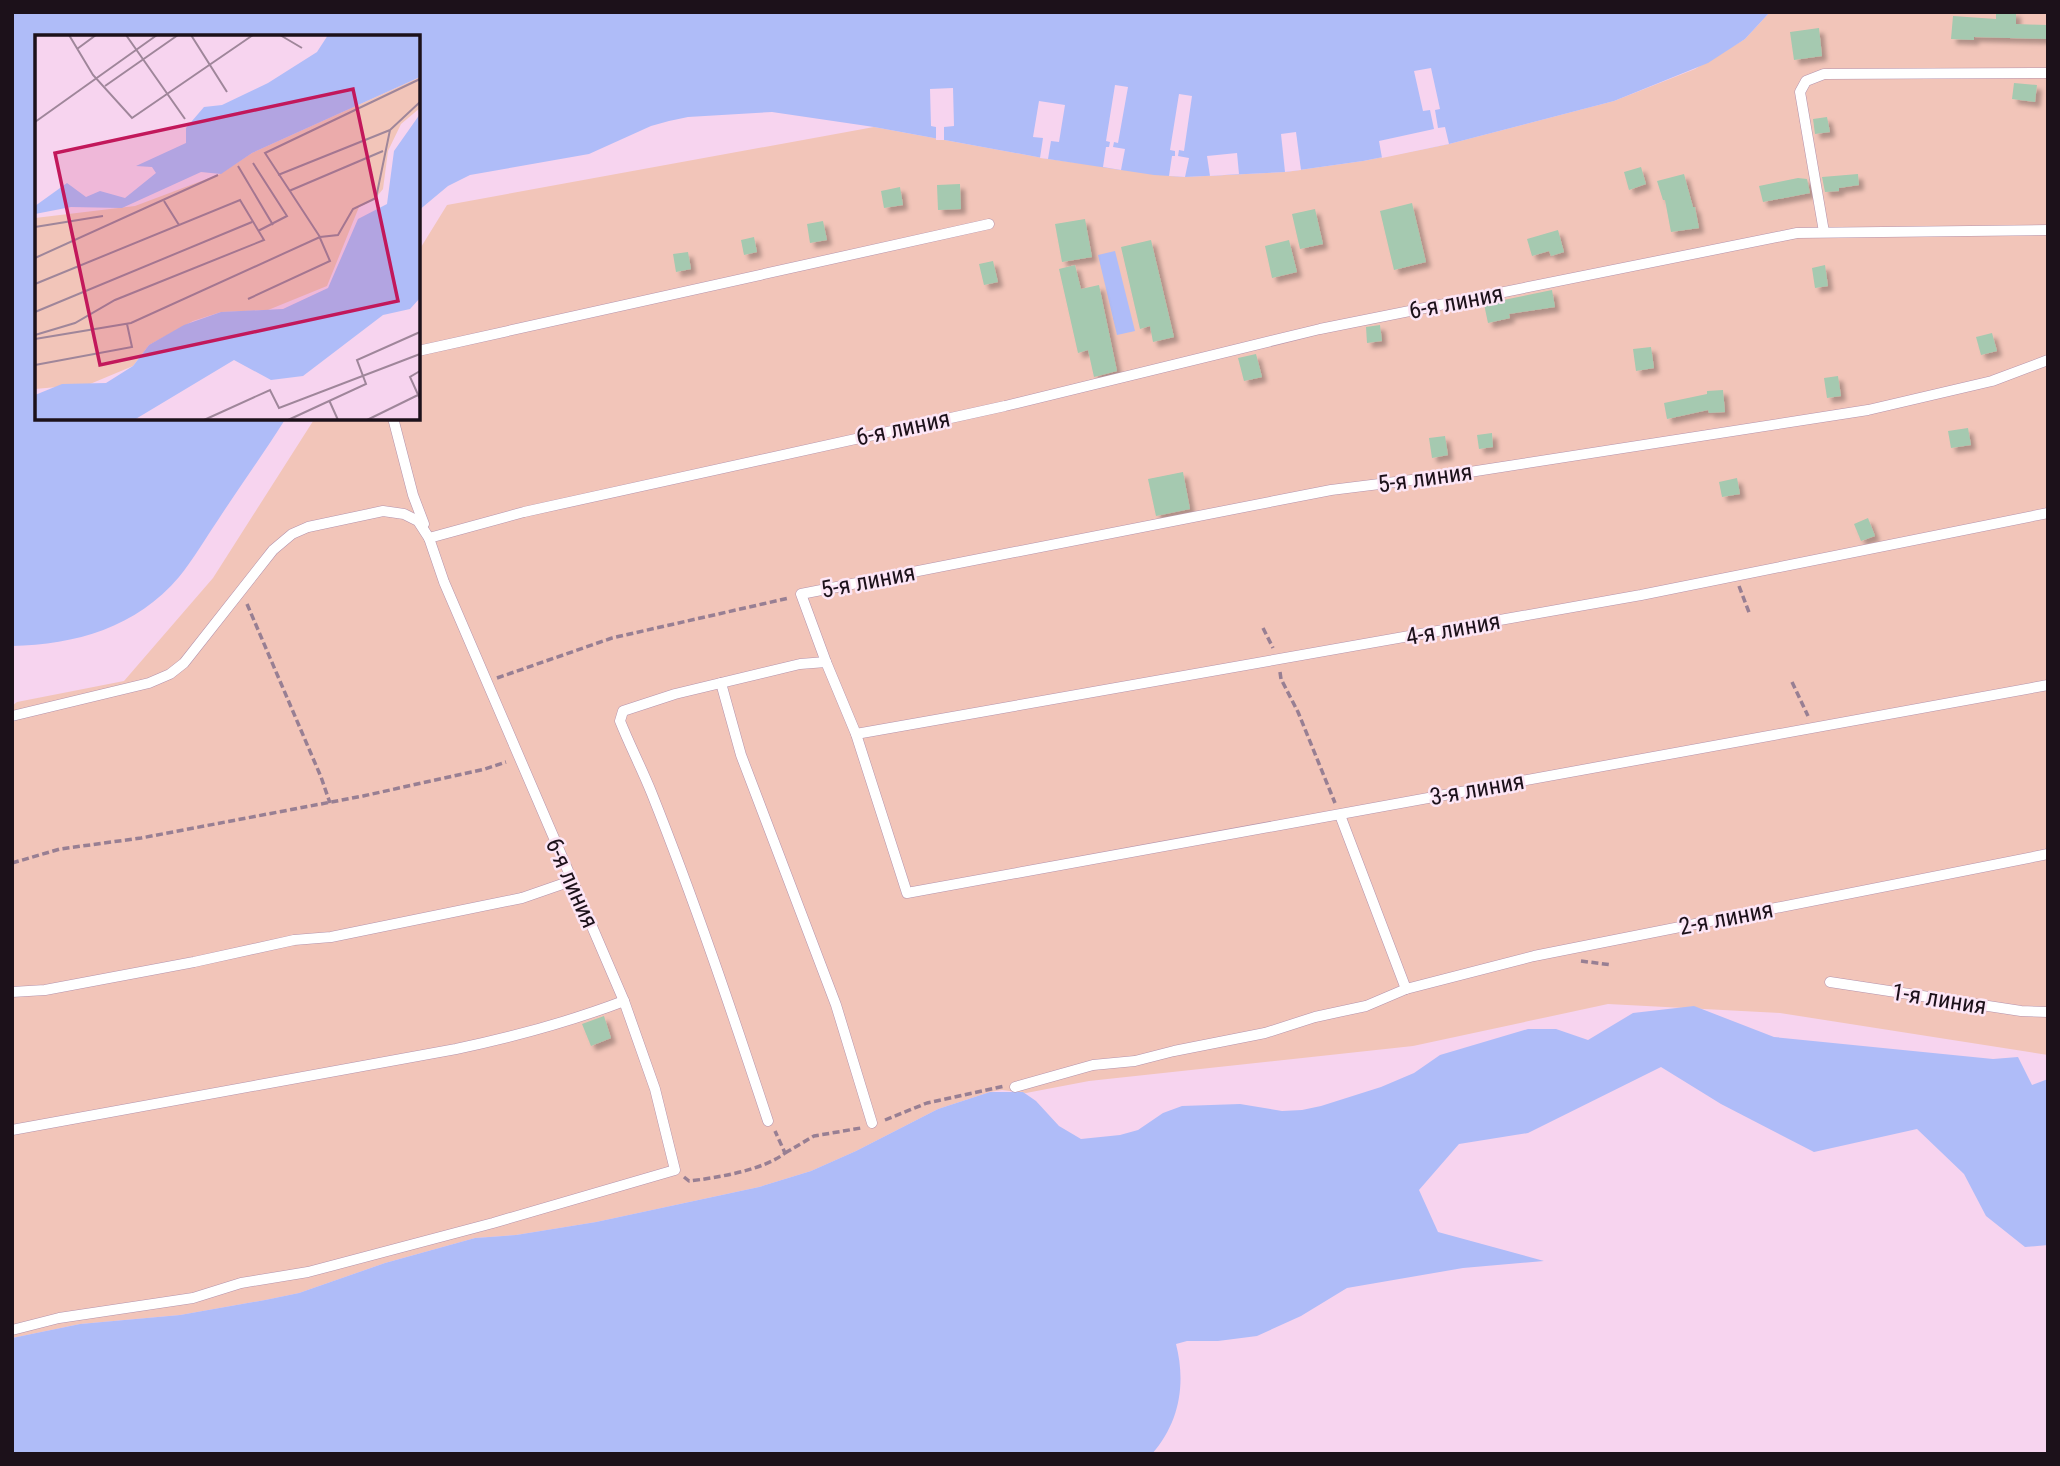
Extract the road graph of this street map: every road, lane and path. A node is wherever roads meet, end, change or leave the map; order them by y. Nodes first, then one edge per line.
1 (2048, 73) edge
2 (989, 224) dead end
3 (2048, 230) edge
4 (1824, 232) junction
5 (420, 351) edge
6 (2048, 360) edge
7 (394, 420) edge
8 (2048, 513) edge
9 (429, 538) junction
10 (1736, 578) junction
11 (241, 591) junction
12 (801, 594) junction
13 (1750, 615) dead end
14 (1263, 628) dead end
15 (1278, 660) junction
16 (826, 662) junction
17 (486, 682) junction
18 (1792, 682) dead end
19 (721, 683) junction
20 (2048, 685) edge
21 (12, 716) edge
22 (1814, 728) junction
23 (856, 734) junction
24 (518, 758) junction
25 (330, 803) junction
26 (1340, 815) junction
27 (2048, 854) edge
28 (12, 863) edge
29 (571, 881) junction
30 (1830, 982) dead end
31 (1406, 989) junction
32 (12, 992) edge
33 (624, 1001) junction
34 (2048, 1012) edge
35 (1015, 1087) joint
36 (768, 1121) joint
37 (872, 1123) junction
38 (12, 1130) edge
39 (785, 1153) junction
40 (675, 1170) junction
41 (12, 1331) edge

1 - 4 lane
2 - 5 lane
3 - 4 lane, 6-я линия
4 - 9 lane, 6-я линия
6 - 12 lane, 5-я линия
7 - 9 lane
8 - 10 lane, 4-я линия
9 - 11 lane
9 - 17 lane, 6-я линия
10 - 13 path
10 - 15 lane, 4-я линия
11 - 21 lane
11 - 25 path
12 - 16 lane
12 - 17 path
14 - 15 path
15 - 23 lane, 4-я линия
15 - 26 path
16 - 19 lane
16 - 23 lane
17 - 24 lane, 6-я линия
18 - 22 path
19 - 36 lane
19 - 37 lane
20 - 22 lane, 3-я линия
22 - 26 lane, 3-я линия
23 - 26 lane, 3-я линия
24 - 25 path
24 - 29 lane, 6-я линия
25 - 28 path
26 - 31 lane
27 - 31 lane, 2-я линия
29 - 32 lane
29 - 33 lane, 6-я линия
30 - 34 lane, 1-я линия
31 - 35 lane, 2-я линия
33 - 38 lane
33 - 40 lane, 6-я линия
35 - 37 path
36 - 39 path
37 - 39 path
39 - 40 path
40 - 41 lane

